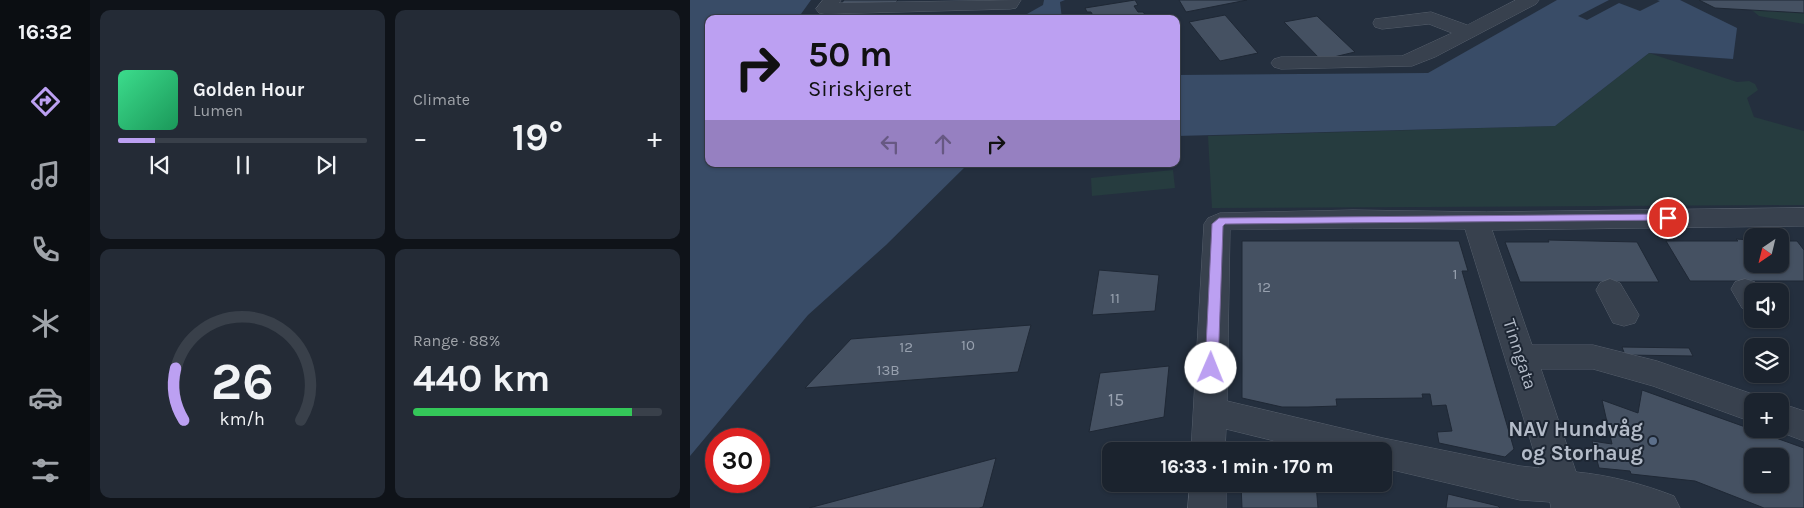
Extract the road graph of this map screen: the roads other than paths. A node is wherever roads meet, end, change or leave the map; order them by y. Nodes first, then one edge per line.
1 (832, 0) edge
2 (1012, 0) edge
3 (1530, 0) edge
4 (1382, 23) dead end
5 (1468, 32) junction
6 (1280, 63) dead end
7 (1804, 217) edge
8 (1476, 221) junction
9 (1521, 357) junction
10 (1744, 405) edge
11 (1209, 411) junction
12 (1789, 420) edge
13 (1804, 426) edge
14 (1208, 442) edge
15 (1338, 442) edge
16 (1392, 455) edge
17 (1208, 492) edge
18 (1567, 498) edge
19 (1207, 508) edge
20 (1662, 508) edge

1 - 2 street
3 - 5 street
4 - 5 street
5 - 6 street
7 - 8 street
8 - 9 street, Tinngata
8 - 11 street
9 - 10 street
9 - 18 street, Tinngata
11 - 14 street
11 - 15 street
12 - 13 street
16 - 18 street
17 - 19 street
18 - 20 street

